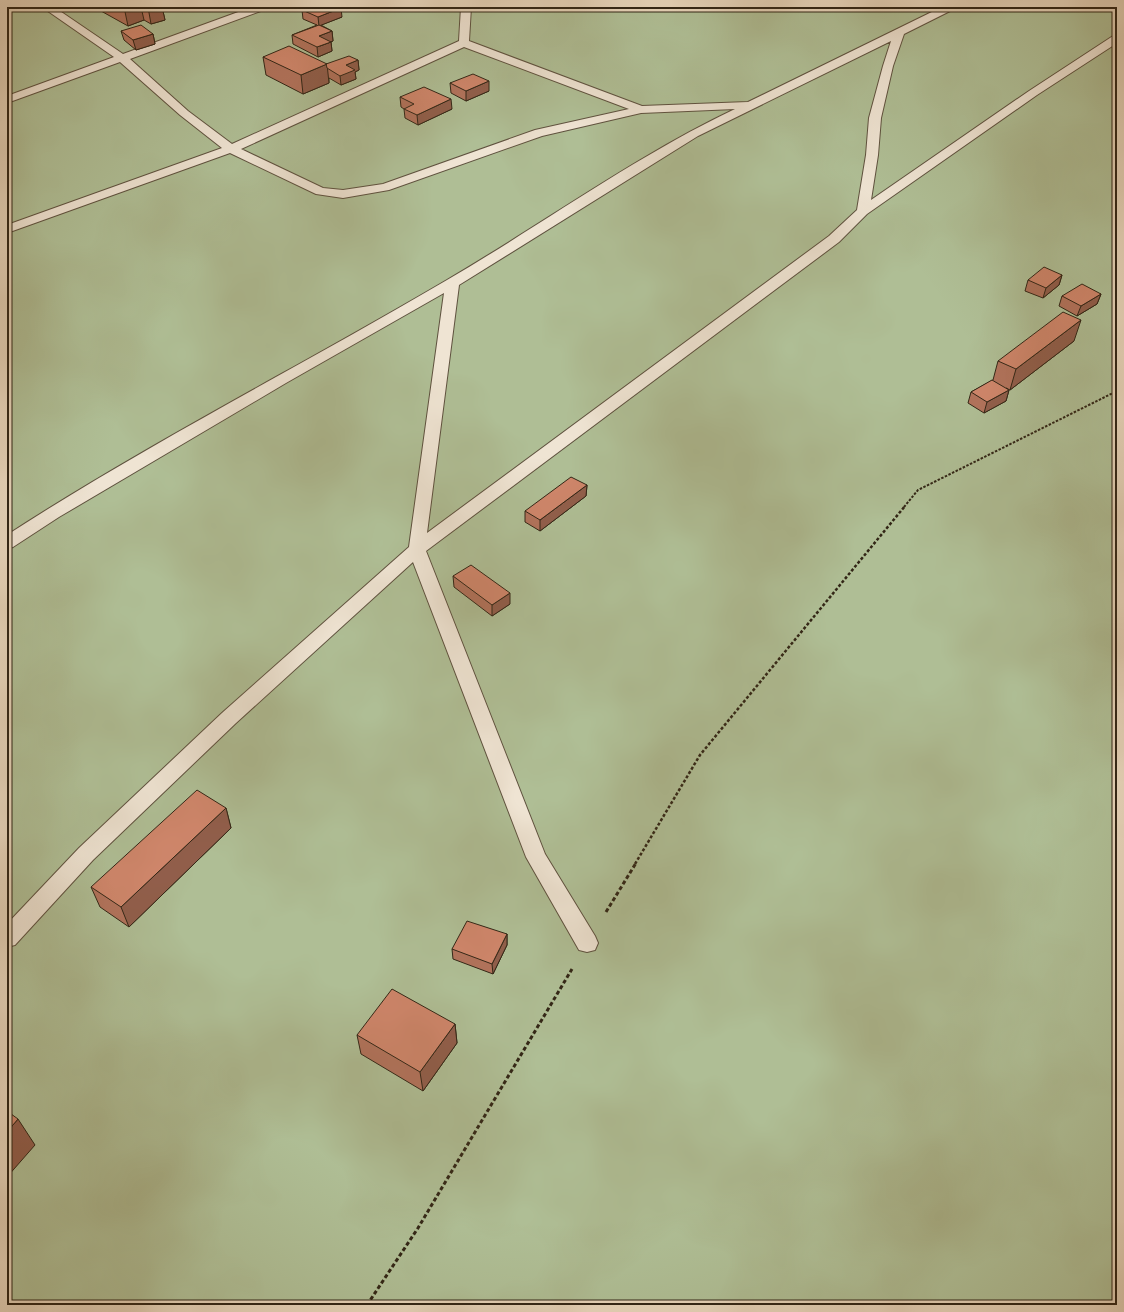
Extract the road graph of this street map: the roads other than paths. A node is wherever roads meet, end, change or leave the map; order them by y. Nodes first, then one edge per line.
1 (47, 7) edge
2 (262, 7) edge
3 (466, 7) edge
4 (950, 7) edge
5 (899, 33) junction
6 (1117, 38) edge
7 (464, 43) junction
8 (122, 58) junction
9 (7, 100) edge
10 (753, 105) junction
11 (641, 110) junction
12 (231, 149) junction
13 (863, 211) junction
14 (7, 229) edge
15 (452, 283) junction
16 (7, 543) edge
17 (417, 549) junction
18 (7, 938) edge
19 (587, 943) road end

1 - 8 lane
2 - 8 lane
3 - 7 lane
4 - 5 lane
5 - 10 lane
5 - 13 lane
6 - 13 lane
7 - 11 lane
7 - 12 lane
8 - 9 lane
8 - 12 lane
10 - 11 lane
10 - 15 lane
11 - 12 lane
12 - 14 lane
13 - 17 lane
15 - 16 lane
15 - 17 lane
17 - 18 lane
17 - 19 lane

